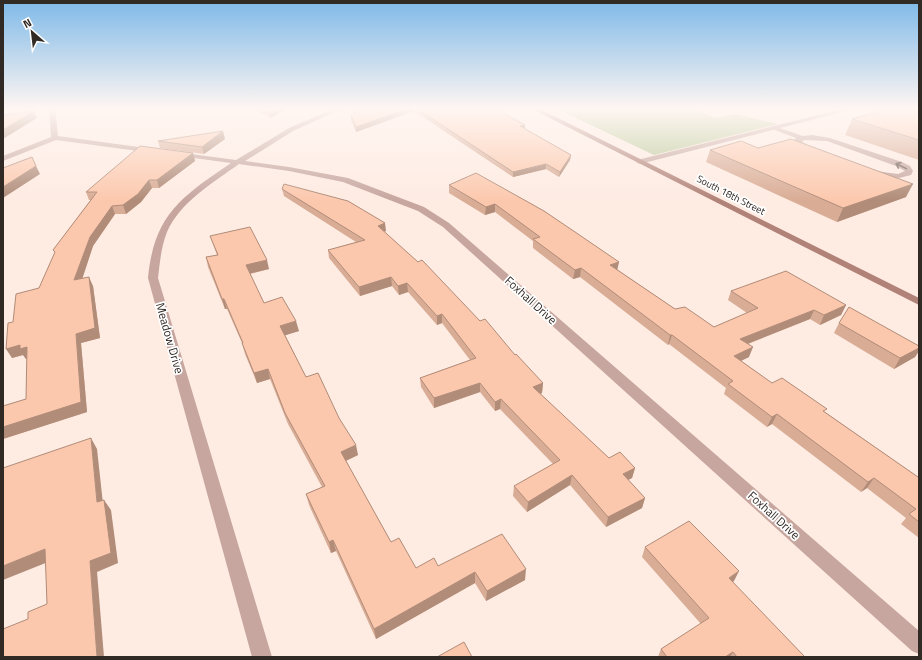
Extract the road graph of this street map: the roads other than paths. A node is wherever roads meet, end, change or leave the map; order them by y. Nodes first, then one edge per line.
1 (53, 139) edge
2 (61, 139) edge
3 (274, 139) edge
4 (594, 139) edge
5 (731, 139) edge
6 (801, 139) edge
7 (826, 139) edge
8 (817, 152) edge
9 (3, 159) edge
10 (237, 162) junction
11 (640, 162) junction
12 (871, 172) edge
13 (919, 302) edge
14 (919, 644) edge
15 (262, 657) edge

1 - 9 street
2 - 10 street, Foxhall Drive
3 - 10 street, Meadow Drive
4 - 11 main road, South 18th Street
5 - 11 street
6 - 8 street
12 -> 7 street
10 - 14 street, Foxhall Drive
10 - 15 street, Meadow Drive
11 - 13 main road, South 18th Street

